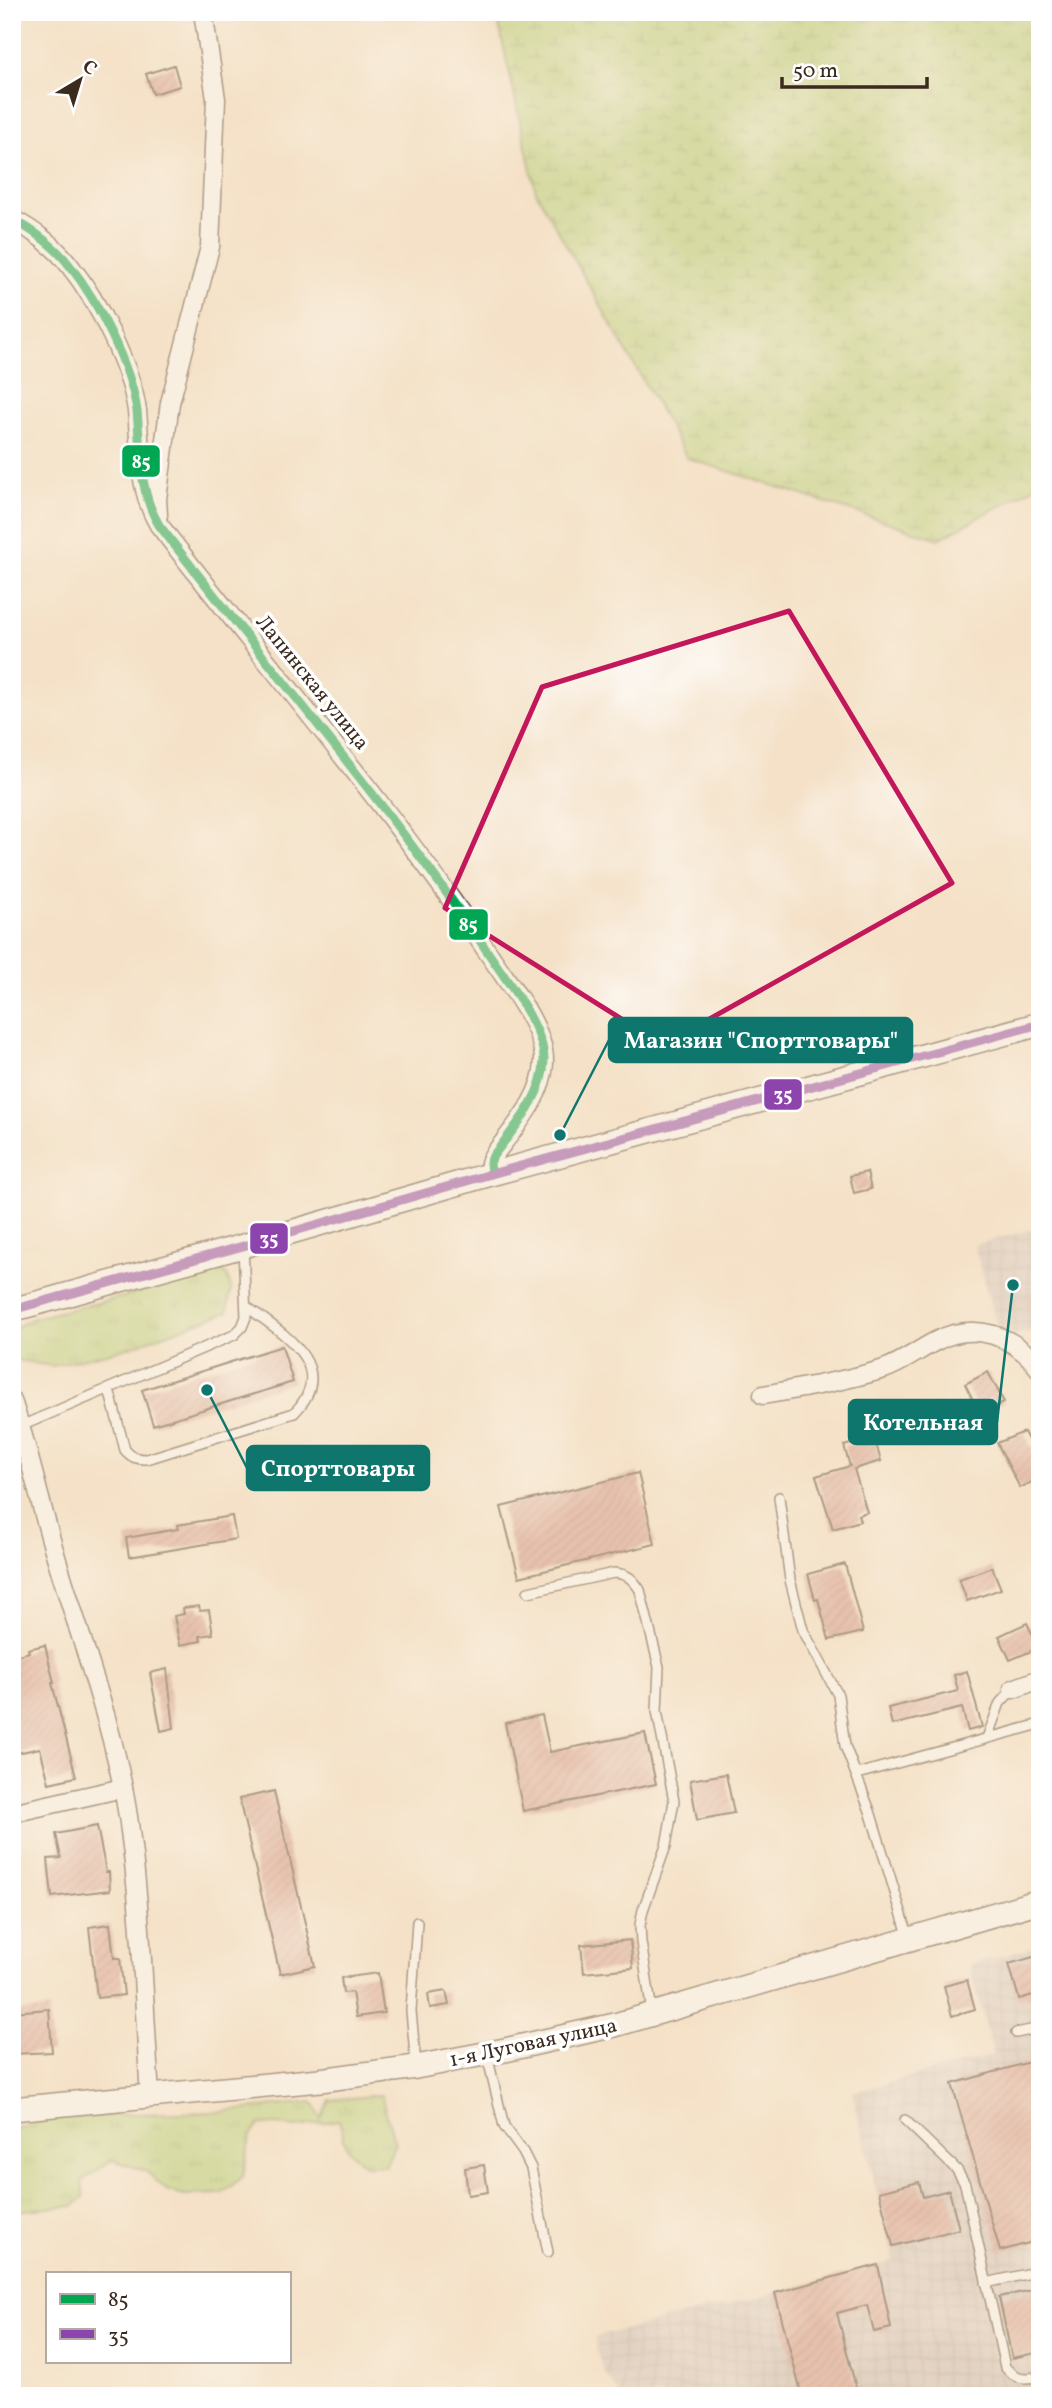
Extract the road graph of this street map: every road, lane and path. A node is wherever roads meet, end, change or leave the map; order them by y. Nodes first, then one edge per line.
1 (203, 12) edge
2 (12, 219) edge
3 (159, 525) junction
4 (1040, 1024) edge
5 (491, 1174) junction
6 (243, 1246) junction
7 (246, 1306) junction
8 (12, 1310) edge
9 (1040, 1370) edge
10 (109, 1389) junction
11 (763, 1395) dead end
12 (12, 1401) edge
13 (21, 1426) junction
14 (779, 1497) dead end
15 (527, 1592) dead end
16 (1040, 1679) edge
17 (1013, 1689) joint
18 (1040, 1724) edge
19 (987, 1738) junction
20 (857, 1774) junction
21 (123, 1788) junction
22 (12, 1813) edge
23 (1040, 1901) edge
24 (417, 1922) dead end
25 (909, 1938) junction
26 (653, 2014) junction
27 (1040, 2028) edge
28 (1016, 2033) dead end
29 (486, 2053) junction
30 (416, 2067) junction
31 (150, 2096) junction
32 (12, 2109) edge
33 (905, 2120) dead end
34 (548, 2252) dead end
35 (1040, 2271) edge
36 (986, 2283) junction
37 (1040, 2376) edge

1 - 3 street
2 - 3 street, Лапинская улица
3 - 5 street, Лапинская улица
4 - 5 street
5 - 6 street
6 - 7 lane
6 - 8 street
7 - 10 lane
7 - 10 lane
9 - 11 street
10 - 13 lane
12 - 13 street
13 - 21 street
14 - 20 lane
15 - 26 lane
16 - 17 street
17 - 19 lane
18 - 19 lane
19 - 20 lane
20 - 25 lane
21 - 22 street
21 - 31 street
23 - 25 street, 1-я Луговая улица
24 - 30 lane
25 - 26 street, 1-я Луговая улица
26 - 29 street, 1-я Луговая улица
27 - 28 lane
29 - 30 street, 1-я Луговая улица
29 - 34 lane
30 - 31 street, 1-я Луговая улица
31 - 32 street, 1-я Луговая улица
33 - 36 lane
35 - 36 lane
36 - 37 lane

